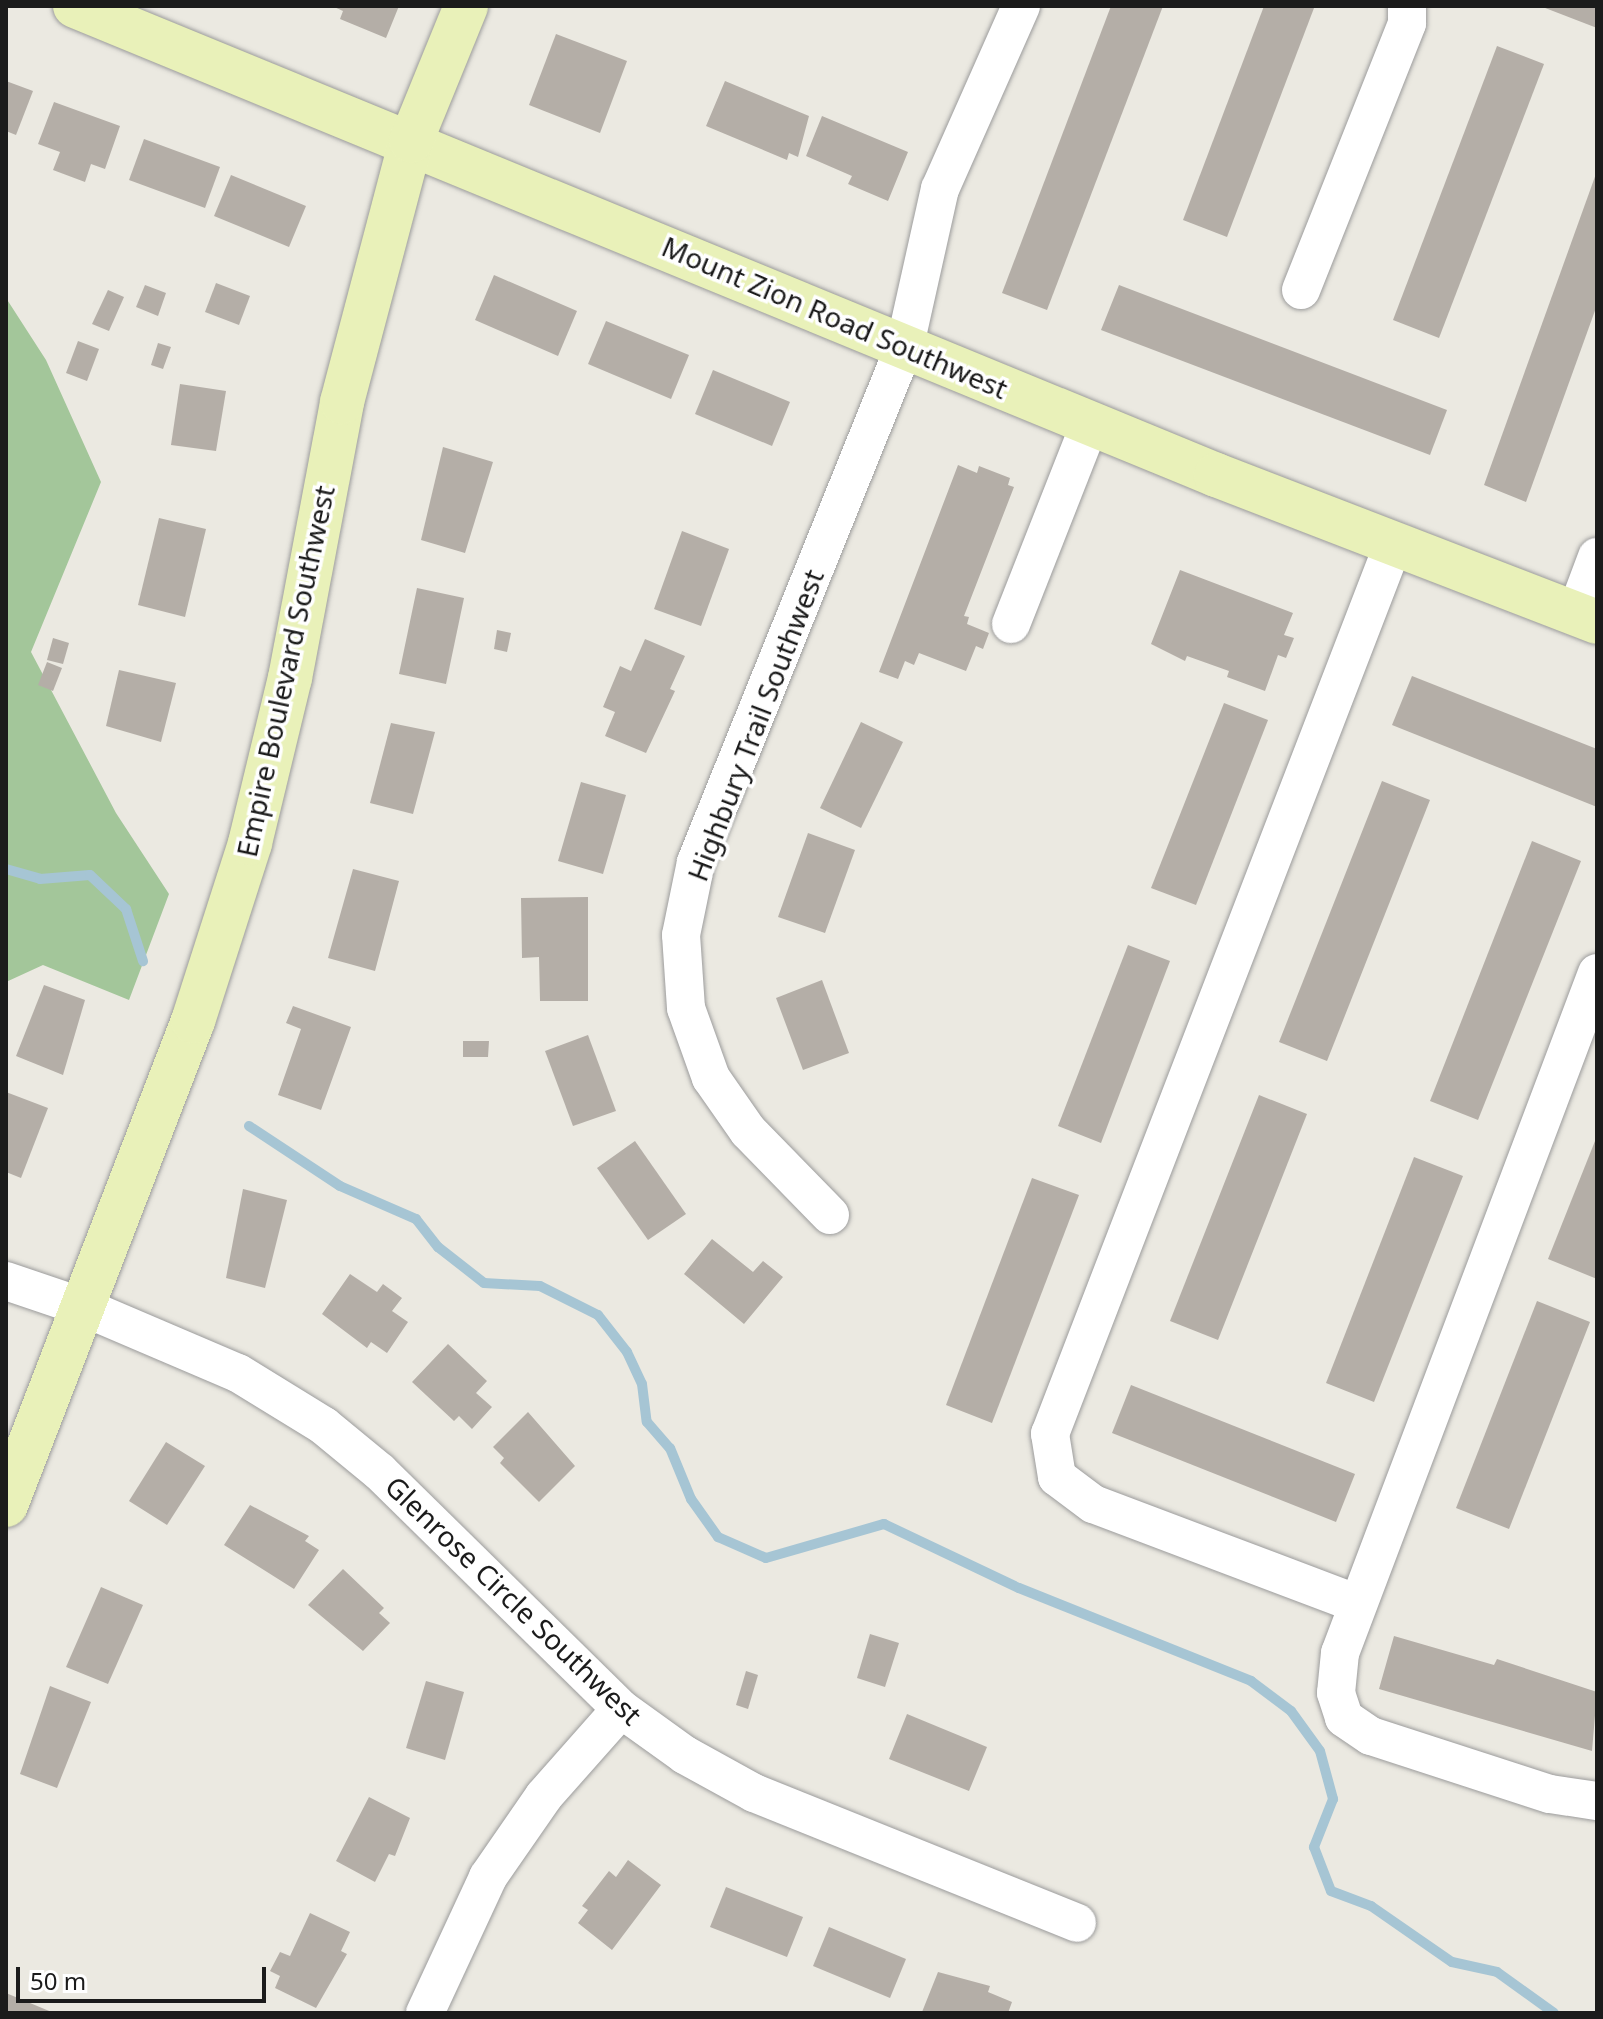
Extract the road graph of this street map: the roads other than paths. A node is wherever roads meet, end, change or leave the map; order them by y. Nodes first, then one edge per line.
1 (75, 6) edge
2 (466, 6) edge
3 (1021, 6) edge
4 (1407, 6) edge
5 (411, 141) junction
6 (1301, 290) dead end
7 (905, 345) junction
8 (1090, 423) junction
9 (1393, 545) junction
10 (1597, 557) edge
11 (1586, 618) edge
12 (1011, 624) dead end
13 (1597, 973) edge
14 (830, 1215) dead end
15 (6, 1281) edge
16 (83, 1307) junction
17 (6, 1505) edge
18 (1358, 1604) junction
19 (621, 1709) junction
20 (1597, 1801) edge
21 (1077, 1923) dead end
22 (425, 2013) edge

1 - 5 street, Mount Zion Road Southwest
2 - 5 street, Empire Boulevard Southwest
3 - 7 street, Highbury Trail Southwest
4 - 6 street
5 - 7 street, Mount Zion Road Southwest
5 - 16 street, Empire Boulevard Southwest
7 - 8 street, Mount Zion Road Southwest
7 - 14 street, Highbury Trail Southwest
8 - 9 street, Mount Zion Road Southwest
8 - 12 street
9 - 11 street, Mount Zion Road Southwest
9 - 18 street
10 - 11 street
13 - 18 street
15 - 16 street, Glenrose Circle Southwest
16 - 17 street, Empire Boulevard Southwest
16 - 19 street, Glenrose Circle Southwest
18 - 20 street
19 - 21 street, Glenrose Circle Southwest
19 - 22 street

